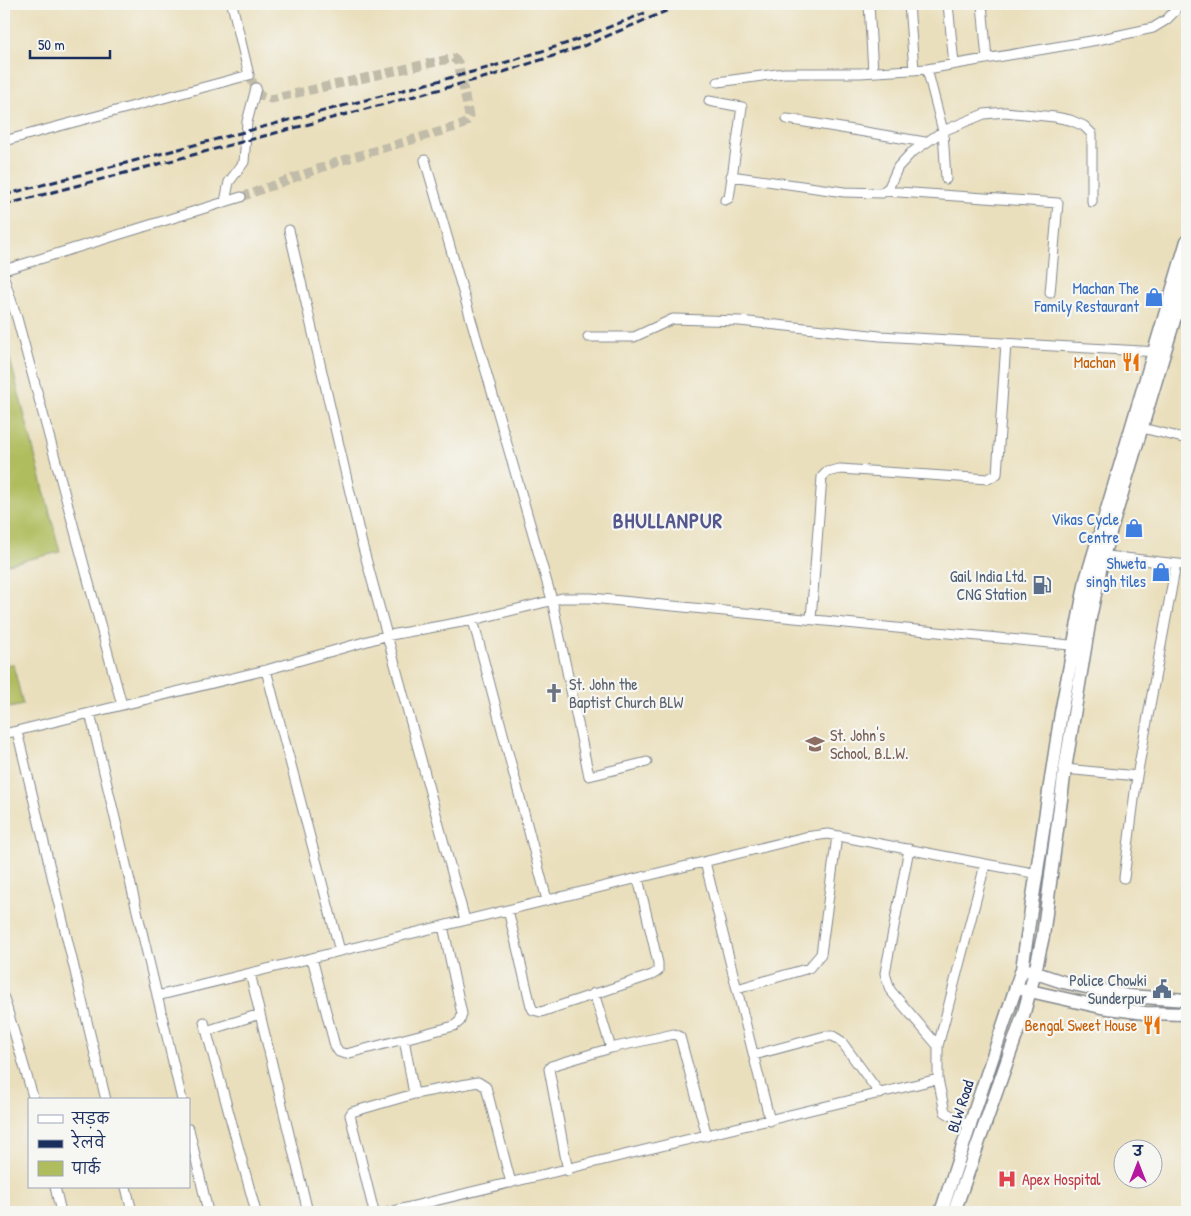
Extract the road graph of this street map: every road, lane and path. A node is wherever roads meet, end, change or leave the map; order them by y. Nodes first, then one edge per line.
1 (232, 4) edge
2 (869, 4) edge
3 (909, 4) edge
4 (948, 4) edge
5 (982, 4) edge
6 (1176, 4) edge
7 (987, 59) junction
8 (954, 64) junction
9 (927, 69) junction
10 (914, 70) junction
11 (873, 72) junction
12 (718, 82) dead end
13 (256, 88) dead end
14 (709, 101) dead end
15 (787, 119) dead end
16 (943, 131) junction
17 (4, 141) edge
18 (925, 142) junction
19 (425, 160) dead end
20 (731, 176) junction
21 (946, 179) dead end
22 (884, 192) junction
23 (240, 197) tunnel mouth
24 (725, 200) dead end
25 (225, 202) junction
26 (1092, 202) dead end
27 (289, 230) dead end
28 (1187, 241) edge
29 (4, 270) edge
30 (1187, 277) edge
31 (4, 278) edge
32 (1050, 293) dead end
33 (1184, 301) edge
34 (588, 337) dead end
35 (1006, 343) junction
36 (1160, 352) junction
37 (1142, 428) junction
38 (1187, 439) edge
39 (1098, 555) junction
40 (1176, 564) junction
41 (1187, 565) edge
42 (552, 600) junction
43 (811, 619) junction
44 (473, 620) junction
45 (386, 636) junction
46 (1079, 646) junction
47 (266, 670) junction
48 (122, 705) junction
49 (90, 713) junction
50 (17, 731) junction
51 (4, 734) edge
52 (647, 762) dead end
53 (1065, 769) junction
54 (1137, 776) junction
55 (836, 836) junction
56 (909, 849) junction
57 (705, 862) junction
58 (985, 865) junction
59 (1038, 874) junction
60 (638, 878) junction
61 (1124, 878) dead end
62 (547, 900) junction
63 (508, 910) junction
64 (465, 920) junction
65 (443, 926) junction
66 (340, 951) junction
67 (312, 958) junction
68 (1028, 971) junction
69 (250, 973) junction
70 (1064, 982) junction
71 (1016, 988) junction
72 (737, 989) junction
73 (1030, 991) junction
74 (594, 993) junction
75 (157, 996) junction
76 (1058, 997) junction
77 (4, 998) edge
78 (1187, 1000) edge
79 (260, 1014) junction
80 (1187, 1014) edge
81 (404, 1039) junction
82 (938, 1046) junction
83 (611, 1048) junction
84 (754, 1055) junction
85 (938, 1079) junction
86 (414, 1094) junction
87 (880, 1094) junction
88 (33, 1098) edge
89 (106, 1098) edge
90 (182, 1098) edge
91 (770, 1121) junction
92 (971, 1127) junction
93 (190, 1133) edge
94 (707, 1136) junction
95 (568, 1171) junction
96 (511, 1183) junction
97 (55, 1188) edge
98 (126, 1188) edge
99 (61, 1212) edge
100 (132, 1212) edge
101 (208, 1212) edge
102 (256, 1212) edge
103 (308, 1212) edge
104 (374, 1212) edge
105 (389, 1212) edge
106 (941, 1212) edge
107 (954, 1212) edge

1 - 17 street
2 - 11 street
3 - 10 street
4 - 8 street
5 - 7 street
6 - 7 street
7 - 8 street
8 - 9 street
9 - 10 street
9 - 16 street
10 - 11 street
11 - 12 street
13 - 25 street
14 - 20 street
15 - 18 street
16 - 18 street
16 - 21 street
16 - 26 street
18 - 22 street
19 - 42 street
20 - 22 street
20 - 24 street
22 - 32 street
23 - 25 street
25 - 29 street
27 - 45 street
28 - 36 main road
30 - 33 main road
31 - 48 street
33 - 36 main road
34 - 35 street
35 - 36 street
35 - 43 street
36 - 37 main road
36 - 39 main road
37 - 38 street
37 - 39 main road
39 - 40 street
39 - 46 main road
40 - 41 street
40 - 54 street
42 - 43 street
42 - 44 street
42 - 52 street
43 - 46 street
44 - 45 street
44 - 62 street
45 - 47 street
45 - 64 street
46 - 53 main road
46 - 59 main road
47 - 48 street
47 - 66 street
48 - 49 street
49 - 50 street
49 - 75 street
50 - 51 street
50 - 89 street
53 - 54 street
53 - 68 main road
54 - 61 street
55 - 56 street
55 - 57 street
55 - 72 street
56 - 58 street
56 - 82 street
57 - 60 street
57 - 72 street
58 - 59 street
58 - 82 street
59 - 68 main road
60 - 62 street
60 - 74 street
62 - 63 street
63 - 64 street
63 - 74 street
64 - 65 street
65 - 66 street
65 - 81 street
66 - 67 street
67 - 69 street
67 - 81 street
68 - 70 main road
68 - 71 main road, BLW Road
68 - 73 main road
69 - 75 street
69 - 79 street
70 - 76 main road
70 - 78 main road
71 - 73 main road
71 - 92 main road, BLW Road
72 - 84 street
73 - 76 main road
73 - 107 main road
74 - 83 street
75 - 90 street
76 - 80 main road
77 - 88 street
79 - 102 street
79 - 103 street
81 - 86 street
82 - 85 street
83 - 94 street
83 - 95 street
84 - 87 street
84 - 91 street
85 - 87 street
85 - 92 street
86 - 96 street
86 - 104 street
87 - 91 street
91 - 94 street
92 - 106 main road, BLW Road
93 - 101 street
94 - 95 street
95 - 96 street
96 - 105 street
97 - 99 street
98 - 100 street

